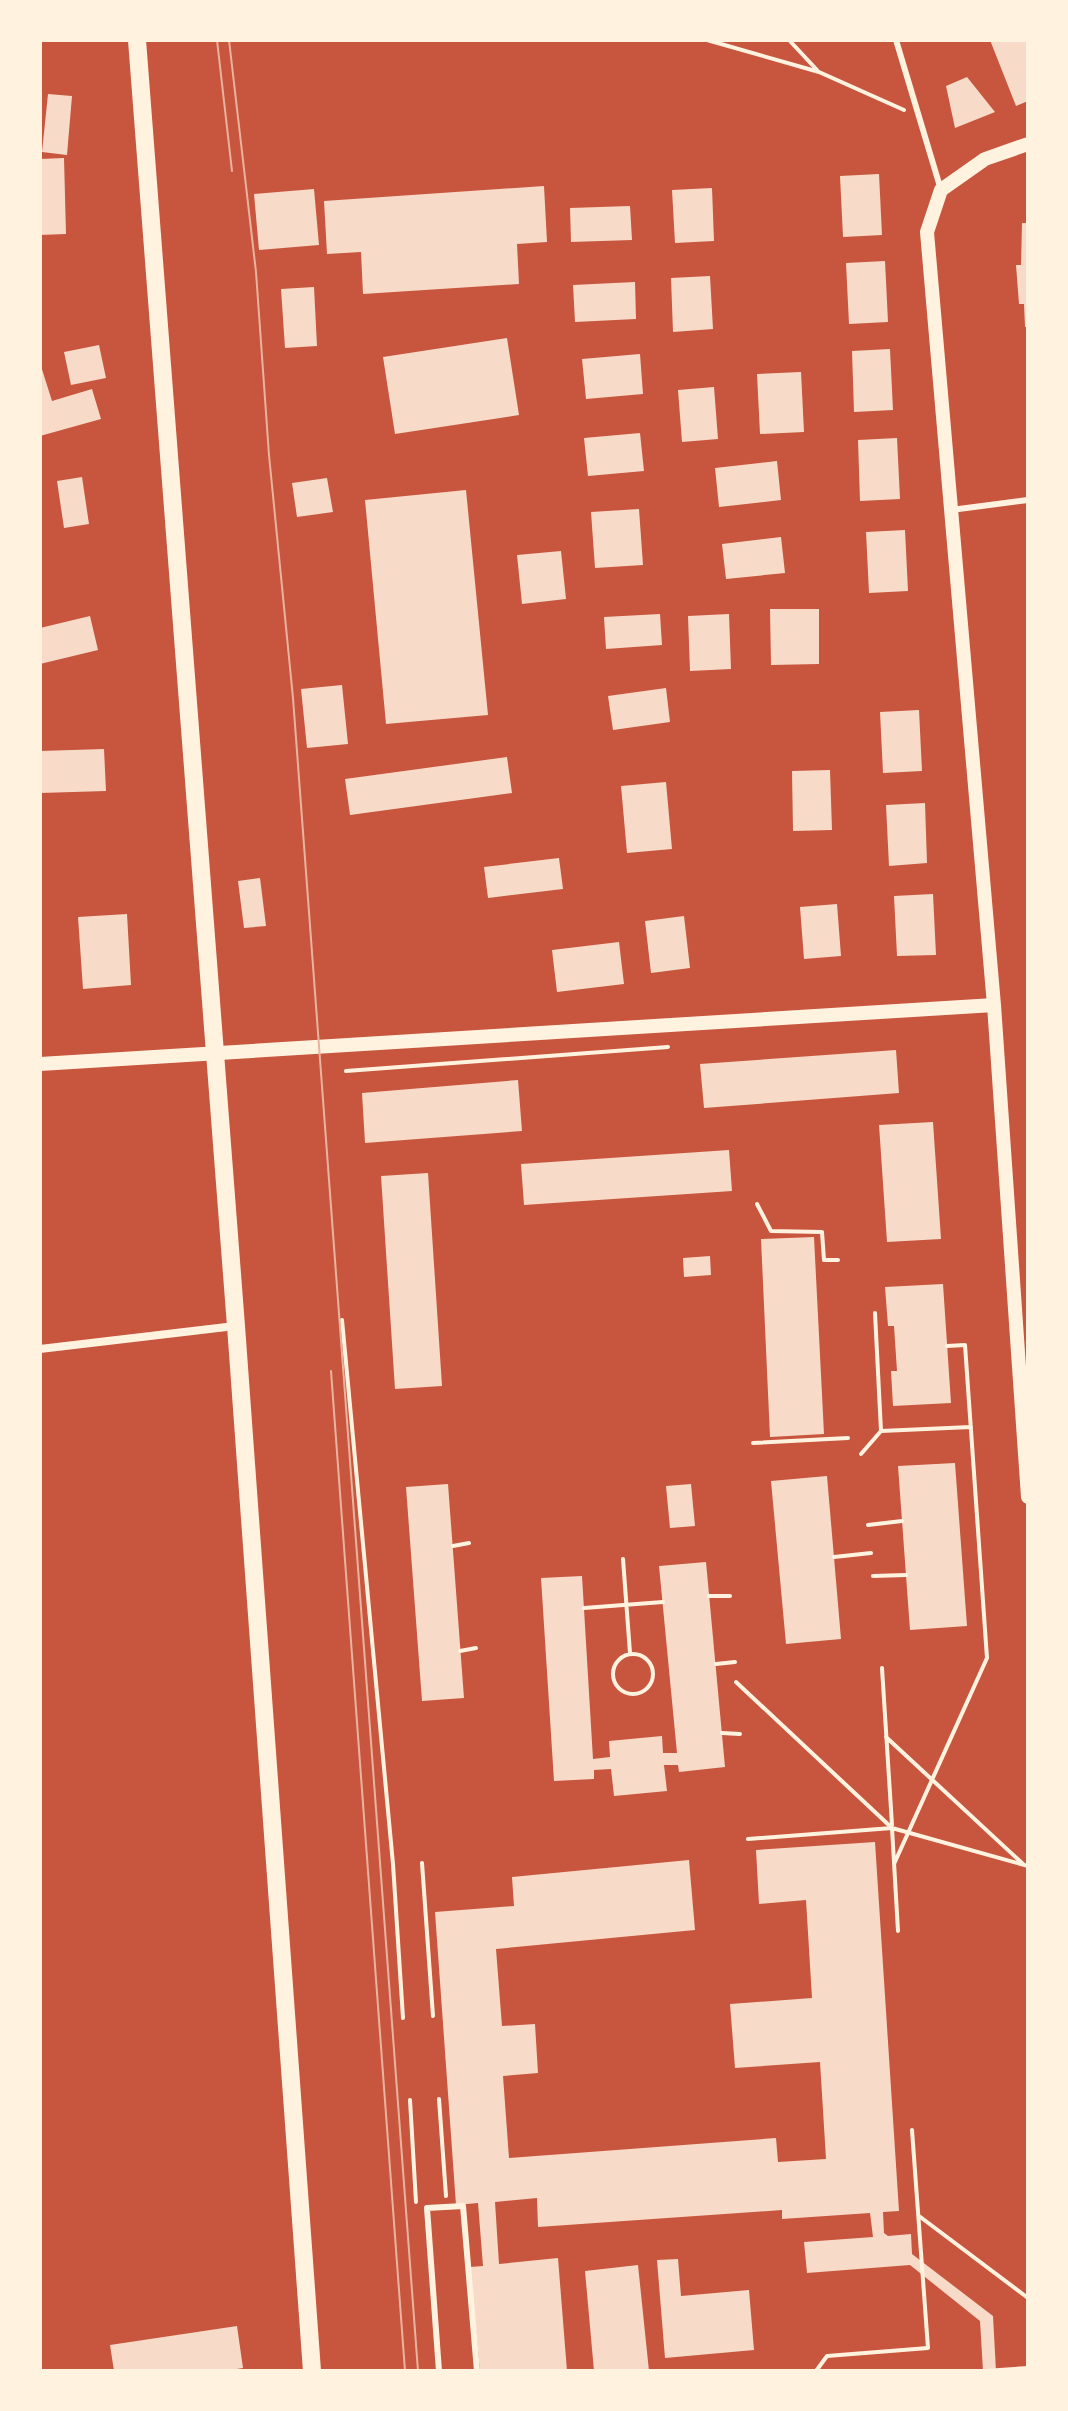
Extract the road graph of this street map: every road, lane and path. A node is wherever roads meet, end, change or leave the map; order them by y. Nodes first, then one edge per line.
1 (137, 40) edge
2 (707, 40) edge
3 (789, 40) edge
4 (896, 40) edge
5 (819, 72) junction
6 (919, 117) junction
7 (1028, 144) edge
8 (941, 190) junction
9 (1028, 500) edge
10 (951, 510) junction
11 (994, 1005) junction
12 (668, 1047) dead end
13 (215, 1054) junction
14 (40, 1064) edge
15 (346, 1071) dead end
16 (757, 1204) dead end
17 (838, 1260) dead end
18 (875, 1313) dead end
19 (342, 1320) dead end
20 (236, 1326) junction
21 (947, 1346) dead end
22 (40, 1349) edge
23 (971, 1427) junction
24 (881, 1431) junction
25 (848, 1438) dead end
26 (753, 1443) dead end
27 (861, 1454) dead end
28 (1028, 1497) edge
29 (902, 1521) dead end
30 (868, 1525) dead end
31 (469, 1543) dead end
32 (453, 1546) dead end
33 (871, 1553) dead end
34 (834, 1557) dead end
35 (623, 1559) dead end
36 (906, 1575) dead end
37 (873, 1576) dead end
38 (709, 1596) dead end
39 (730, 1596) dead end
40 (663, 1602) dead end
41 (626, 1605) junction
42 (584, 1608) dead end
43 (476, 1648) dead end
44 (460, 1651) dead end
45 (630, 1653) junction
46 (735, 1662) dead end
47 (716, 1664) dead end
48 (882, 1668) dead end
49 (736, 1682) dead end
50 (722, 1733) dead end
51 (740, 1734) dead end
52 (886, 1737) junction
53 (933, 1781) junction
54 (892, 1828) junction
55 (910, 1833) junction
56 (748, 1839) dead end
57 (422, 1863) dead end
58 (894, 1864) junction
59 (1026, 1866) edge
60 (898, 1931) dead end
61 (433, 2016) dead end
62 (403, 2018) dead end
63 (439, 2099) dead end
64 (912, 2130) dead end
65 (447, 2206) junction
66 (919, 2216) junction
67 (1028, 2298) edge
68 (1028, 2368) edge
69 (312, 2371) edge
70 (439, 2371) edge
71 (477, 2371) edge
72 (816, 2371) edge
73 (985, 2371) edge

1 - 13 main road
2 - 5 path
3 - 5 path
4 - 6 lane
5 - 6 path
6 - 8 lane
7 - 8 street
8 - 10 street
9 - 10 lane
10 - 11 street
11 - 13 street
11 - 28 street
12 - 15 path
13 - 14 street
13 - 20 main road
16 - 17 path
18 - 24 path
19 - 62 path
20 - 22 street
20 - 69 main road
21 - 23 path
23 - 24 path
23 - 53 path
24 - 27 path
25 - 26 path
29 - 30 path
31 - 32 path
33 - 34 path
35 - 41 path
36 - 37 path
38 - 39 path
40 - 41 path
41 - 42 path
41 - 45 path
43 - 44 path
45 - 45 path
46 - 47 path
48 - 52 path
49 - 54 path
50 - 51 path
52 - 53 path
52 - 54 path
53 - 55 path
53 - 59 path
54 - 55 path
54 - 56 path
54 - 58 path
55 - 58 path
55 - 59 path
57 - 61 path
58 - 60 path
63 - 65 path
64 - 66 path
65 - 70 lane
65 - 71 lane
66 - 67 path
66 - 72 path
68 - 73 path

